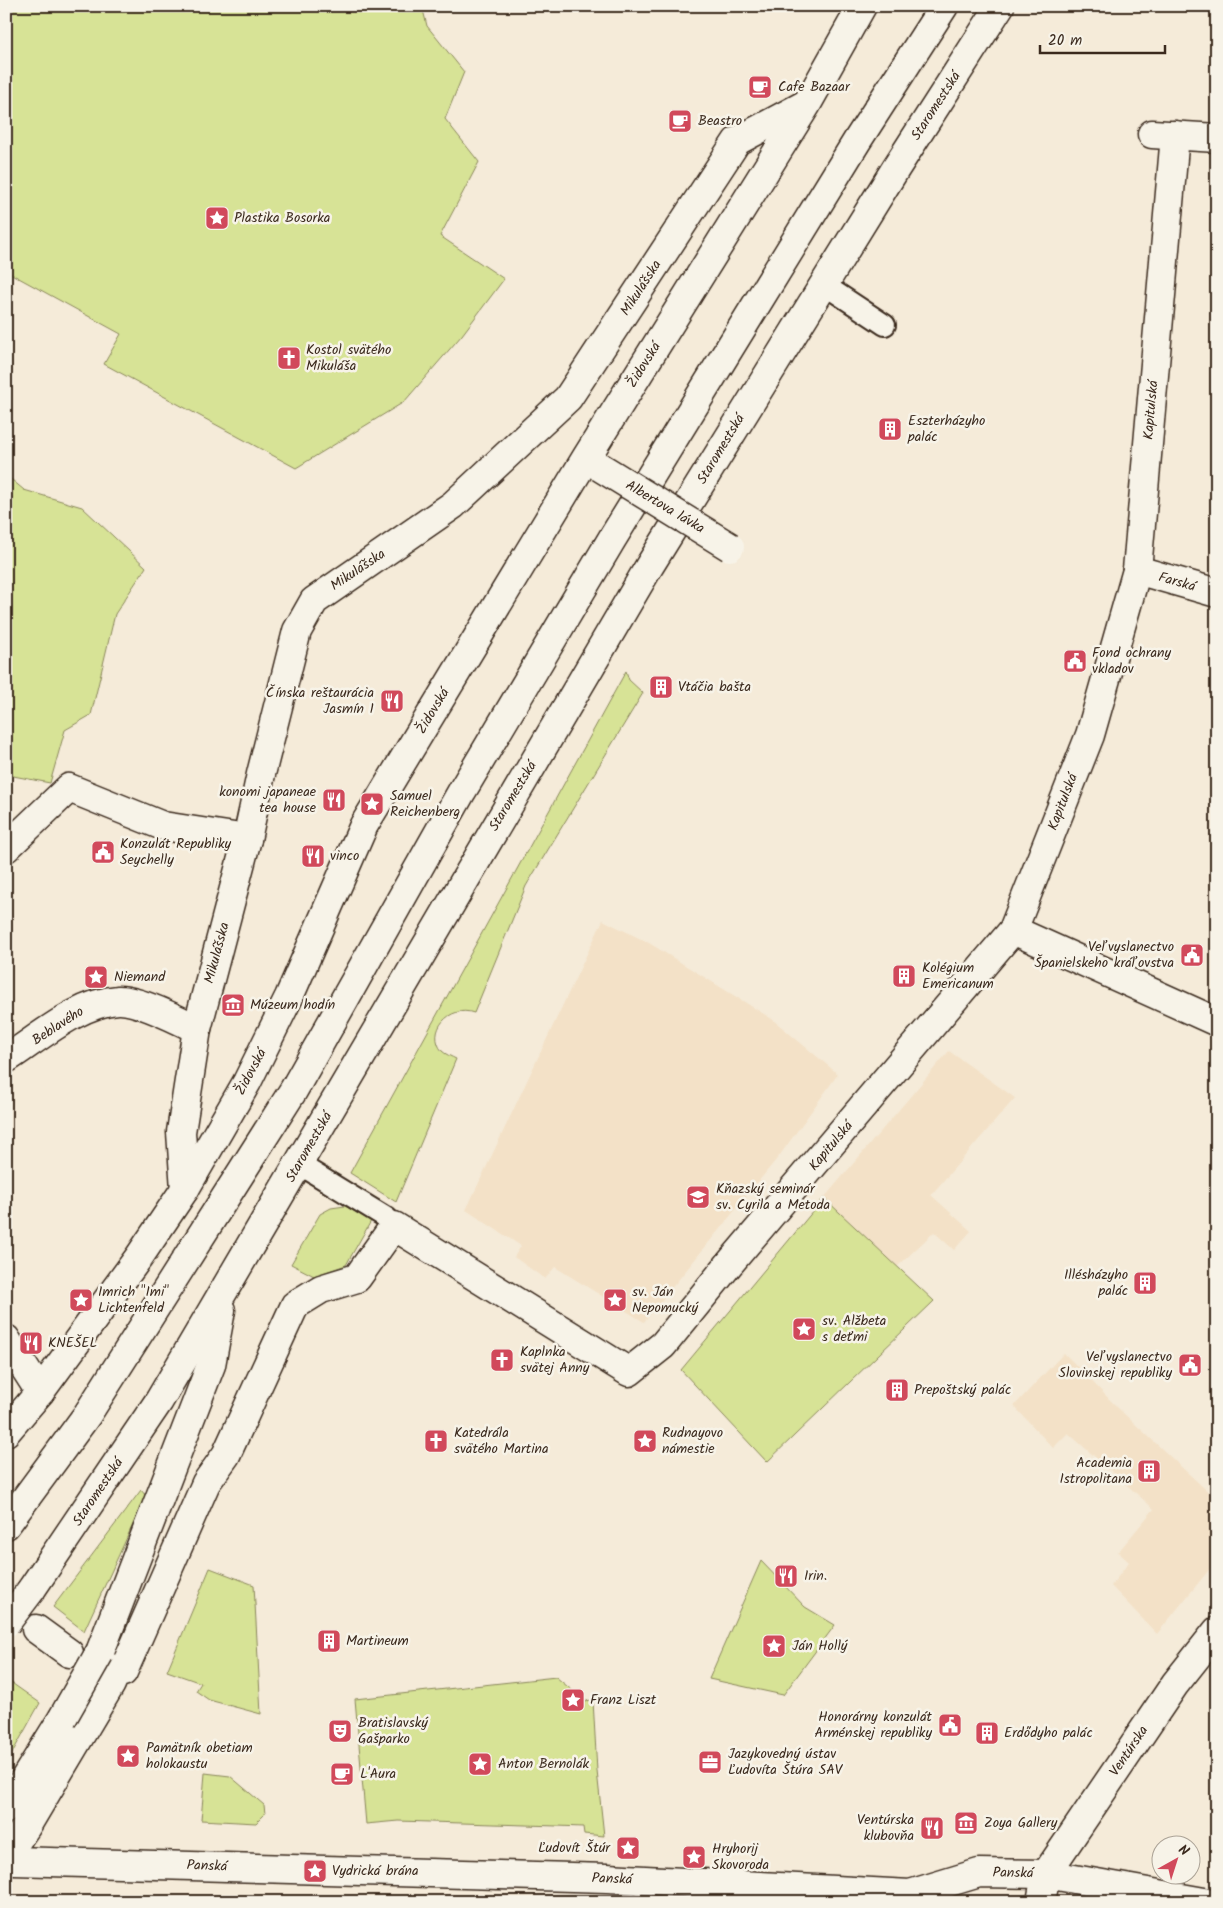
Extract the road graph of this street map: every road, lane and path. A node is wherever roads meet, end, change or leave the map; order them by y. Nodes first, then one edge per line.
1 (862, 6) edge
2 (944, 6) edge
3 (1000, 6) edge
4 (807, 104) junction
5 (1217, 138) edge
6 (824, 284) junction
7 (885, 325) dead end
8 (593, 463) junction
9 (730, 547) dead end
10 (1137, 570) junction
11 (1217, 593) edge
12 (247, 839) junction
13 (6, 848) edge
14 (1013, 930) junction
15 (1217, 1022) edge
16 (197, 1029) junction
17 (6, 1059) edge
18 (299, 1164) junction
19 (185, 1189) junction
20 (394, 1226) junction
21 (224, 1294) junction
22 (6, 1340) edge
23 (40, 1392) junction
24 (6, 1407) edge
25 (6, 1432) edge
26 (6, 1525) edge
27 (6, 1624) edge
28 (36, 1629) dead end
29 (1217, 1631) edge
30 (69, 1653) dead end
31 (6, 1809) edge
32 (8, 1862) edge
33 (1046, 1874) junction
34 (1041, 1902) edge
35 (1204, 1902) edge

1 - 4 street, Židovská
2 - 26 street
3 - 6 street, Staromestská
4 - 8 street, Židovská
4 - 12 street, Mikulášska
5 - 10 street, Kapitulská
6 - 7 lane
6 - 18 street, Staromestská
8 - 9 street, Albertova lávka, bridge
8 - 19 street, Židovská
10 - 11 street, Farská
10 - 14 street, Kapitulská
12 - 13 street
12 - 16 street, Mikulášska
14 - 15 street
14 - 20 street, Kapitulská
16 - 17 street, Beblavého
16 - 19 street, Mikulášska
18 - 20 lane
18 - 21 street, Staromestská
19 - 23 street, Židovská
20 - 32 street
21 - 27 street, Staromestská, bridge
21 - 31 street, bridge
22 - 23 street
23 - 24 street, Židovská
23 - 25 street
28 - 30 street
29 - 33 street, Ventúrska
32 - 33 street, Panská
33 - 34 street
33 - 35 street, Panská

